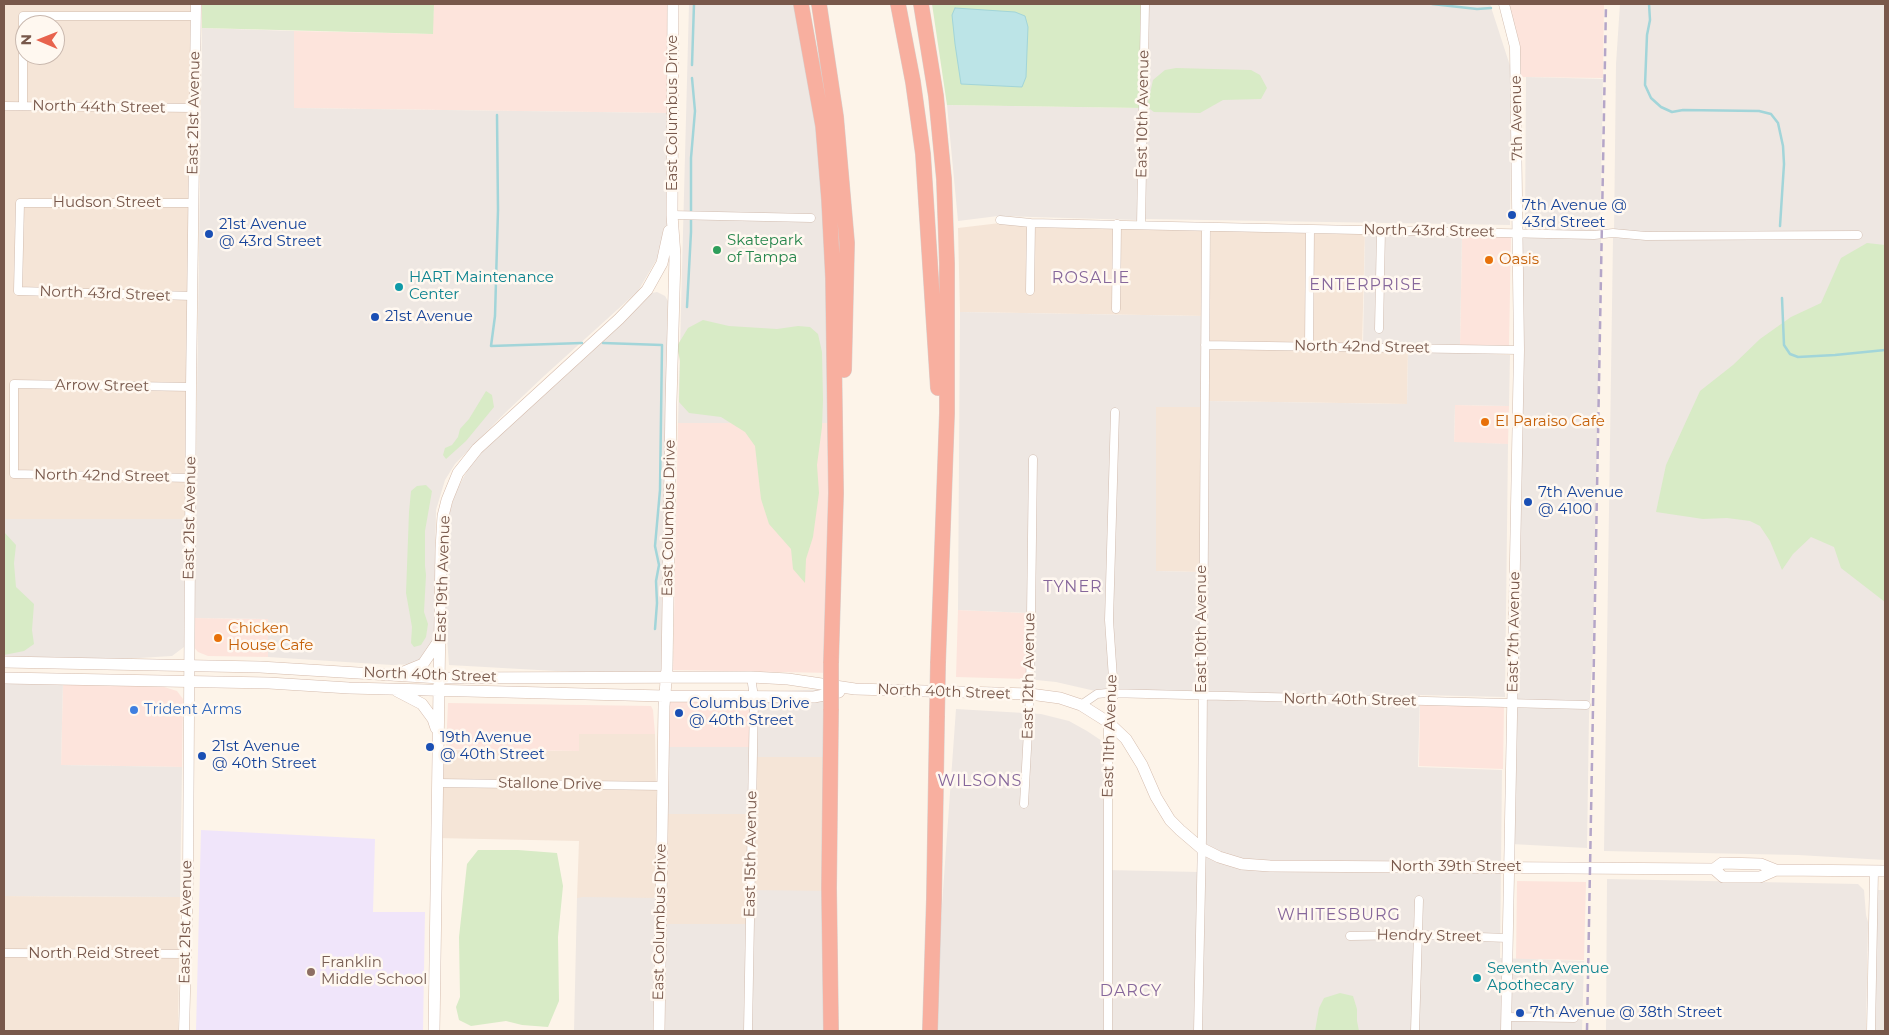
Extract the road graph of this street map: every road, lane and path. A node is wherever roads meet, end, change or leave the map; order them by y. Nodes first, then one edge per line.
1 (196, 4) edge
2 (673, 4) edge
3 (801, 4) edge
4 (819, 4) edge
5 (898, 4) edge
6 (921, 4) edge
7 (1145, 4) edge
8 (1504, 4) edge
9 (196, 16) junction
10 (4, 106) edge
11 (23, 106) junction
12 (194, 108) junction
13 (193, 203) junction
14 (672, 215) junction
15 (811, 218) dead end
16 (1000, 220) dead end
17 (1031, 223) junction
18 (1118, 224) junction
19 (1141, 225) junction
20 (1206, 226) junction
21 (1310, 229) junction
22 (1381, 230) junction
23 (1517, 233) junction
24 (1858, 235) dead end
25 (654, 280) junction
26 (18, 291) joint
27 (673, 291) junction
28 (1030, 292) dead end
29 (192, 296) junction
30 (1116, 309) dead end
31 (1379, 329) dead end
32 (1205, 344) junction
33 (1309, 346) junction
34 (1519, 350) junction
35 (190, 387) junction
36 (1115, 412) dead end
37 (1033, 459) dead end
38 (14, 474) joint
39 (190, 478) junction
40 (836, 494) junction
41 (943, 512) junction
42 (441, 638) junction
43 (4, 662) edge
44 (69, 663) junction
45 (188, 666) junction
46 (393, 675) junction
47 (750, 677) junction
48 (4, 678) edge
49 (440, 678) junction
50 (666, 678) junction
51 (68, 680) junction
52 (190, 681) junction
53 (855, 689) junction
54 (393, 690) junction
55 (440, 691) junction
56 (1114, 693) junction
57 (1030, 694) junction
58 (664, 696) junction
59 (1202, 696) junction
60 (754, 697) junction
61 (1512, 704) junction
62 (1586, 704) dead end
63 (1081, 705) junction
64 (1108, 722) junction
65 (438, 732) junction
66 (437, 783) junction
67 (663, 786) junction
68 (1024, 804) dead end
69 (1201, 848) junction
70 (1509, 867) junction
71 (1880, 871) edge
72 (1419, 900) dead end
73 (1419, 935) junction
74 (1350, 936) dead end
75 (1508, 938) junction
76 (4, 953) edge
77 (185, 954) junction
78 (1506, 1017) junction
79 (1574, 1018) dead end
80 (184, 1031) edge
81 (434, 1031) edge
82 (659, 1031) edge
83 (748, 1031) edge
84 (831, 1031) edge
85 (930, 1031) edge
86 (1108, 1031) edge
87 (1198, 1031) edge
88 (1415, 1031) edge
89 (1506, 1031) edge
90 (1871, 1031) edge

1 - 9 street, East 21st Avenue
2 - 14 main road, East Columbus Drive
3 - 40 highway
4 - 40 highway
5 - 41 highway
6 - 41 highway
7 - 19 street, East 10th Avenue
8 - 23 street, 7th Avenue
9 - 11 street
9 - 12 street, East 21st Avenue
10 - 11 street, North 44th Street
11 - 12 street, North 44th Street
12 - 13 street, East 21st Avenue
13 - 26 street, Hudson Street
13 - 29 street, East 21st Avenue
14 - 15 street
14 - 25 main road, East 19th Avenue
14 - 27 main road, East Columbus Drive
16 - 17 street, North 43rd Street
17 - 18 street, North 43rd Street
17 - 28 street
18 - 19 street, North 43rd Street
18 - 30 street
19 - 20 street, North 43rd Street
20 - 21 street, North 43rd Street
20 - 32 street, East 10th Avenue
21 - 22 street, North 43rd Street
21 - 33 street
22 - 23 street, North 43rd Street
22 - 31 street
23 - 24 street, North 43rd Street
23 - 34 street, East 7th Avenue
25 - 27 main road
25 - 42 main road, East 19th Avenue
26 - 29 street, North 43rd Street
27 - 50 main road, East Columbus Drive
29 - 35 street, East 21st Avenue
32 - 33 street, North 42nd Street
32 - 59 street, East 10th Avenue
33 - 34 street, North 42nd Street
34 - 61 street, East 7th Avenue
35 - 38 street, Arrow Street
35 - 39 street, East 21st Avenue
36 - 56 street, East 11th Avenue
37 - 57 street, East 12th Avenue
38 - 39 street, North 42nd Street
39 - 45 street, East 21st Avenue
40 - 84 highway, bridge
41 - 85 highway, bridge
42 - 46 main road
42 - 49 main road, East 19th Avenue
43 - 44 main road, North 40th Street
44 - 45 main road, North 40th Street
44 - 51 main road
45 - 46 main road, North 40th Street
45 - 52 street, East 21st Avenue
46 - 49 main road, North 40th Street
47 - 50 main road, North 40th Street
47 - 53 main road, North 40th Street
47 - 60 street, East 15th Avenue
48 - 51 main road, North 40th Street
49 - 50 main road, North 40th Street
49 - 55 main road, East 19th Avenue
50 - 58 main road, East Columbus Drive
51 - 52 main road, North 40th Street
52 - 54 main road, North 40th Street
52 - 77 street, East 21st Avenue
53 - 57 main road, North 40th Street
53 - 60 main road, North 40th Street
54 - 55 main road, North 40th Street
54 - 65 main road
55 - 58 main road, North 40th Street
55 - 65 main road, East 19th Avenue
56 - 59 street, North 40th Street
56 - 63 street, North 40th Street
56 - 64 street, East 11th Avenue
57 - 63 main road, North 40th Street
57 - 68 street, East 12th Avenue
58 - 60 main road, North 40th Street
58 - 67 main road, East Columbus Drive
59 - 61 street, North 40th Street
59 - 69 street, East 10th Avenue
60 - 83 street, East 15th Avenue
61 - 62 street, North 40th Street
61 - 70 street, East 7th Avenue
63 - 64 main road, North 40th Street
64 - 69 main road, North 40th Street
64 - 86 street, East 11th Avenue
65 - 66 main road, East 19th Avenue
66 - 67 street, Stallone Drive
66 - 81 main road, East 19th Avenue
67 - 82 main road, East Columbus Drive
69 - 70 main road, North 39th Street
69 - 87 street, East 10th Avenue
70 - 71 main road, North 39th Street
70 - 75 street, East 7th Avenue
71 - 90 street
72 - 73 street
73 - 74 street, Hendry Street
73 - 75 street, Hendry Street
73 - 88 street
75 - 78 street, East 7th Avenue
76 - 77 street, North Reid Street
77 - 80 street, East 21st Avenue
78 - 79 street
78 - 89 street, East 7th Avenue

